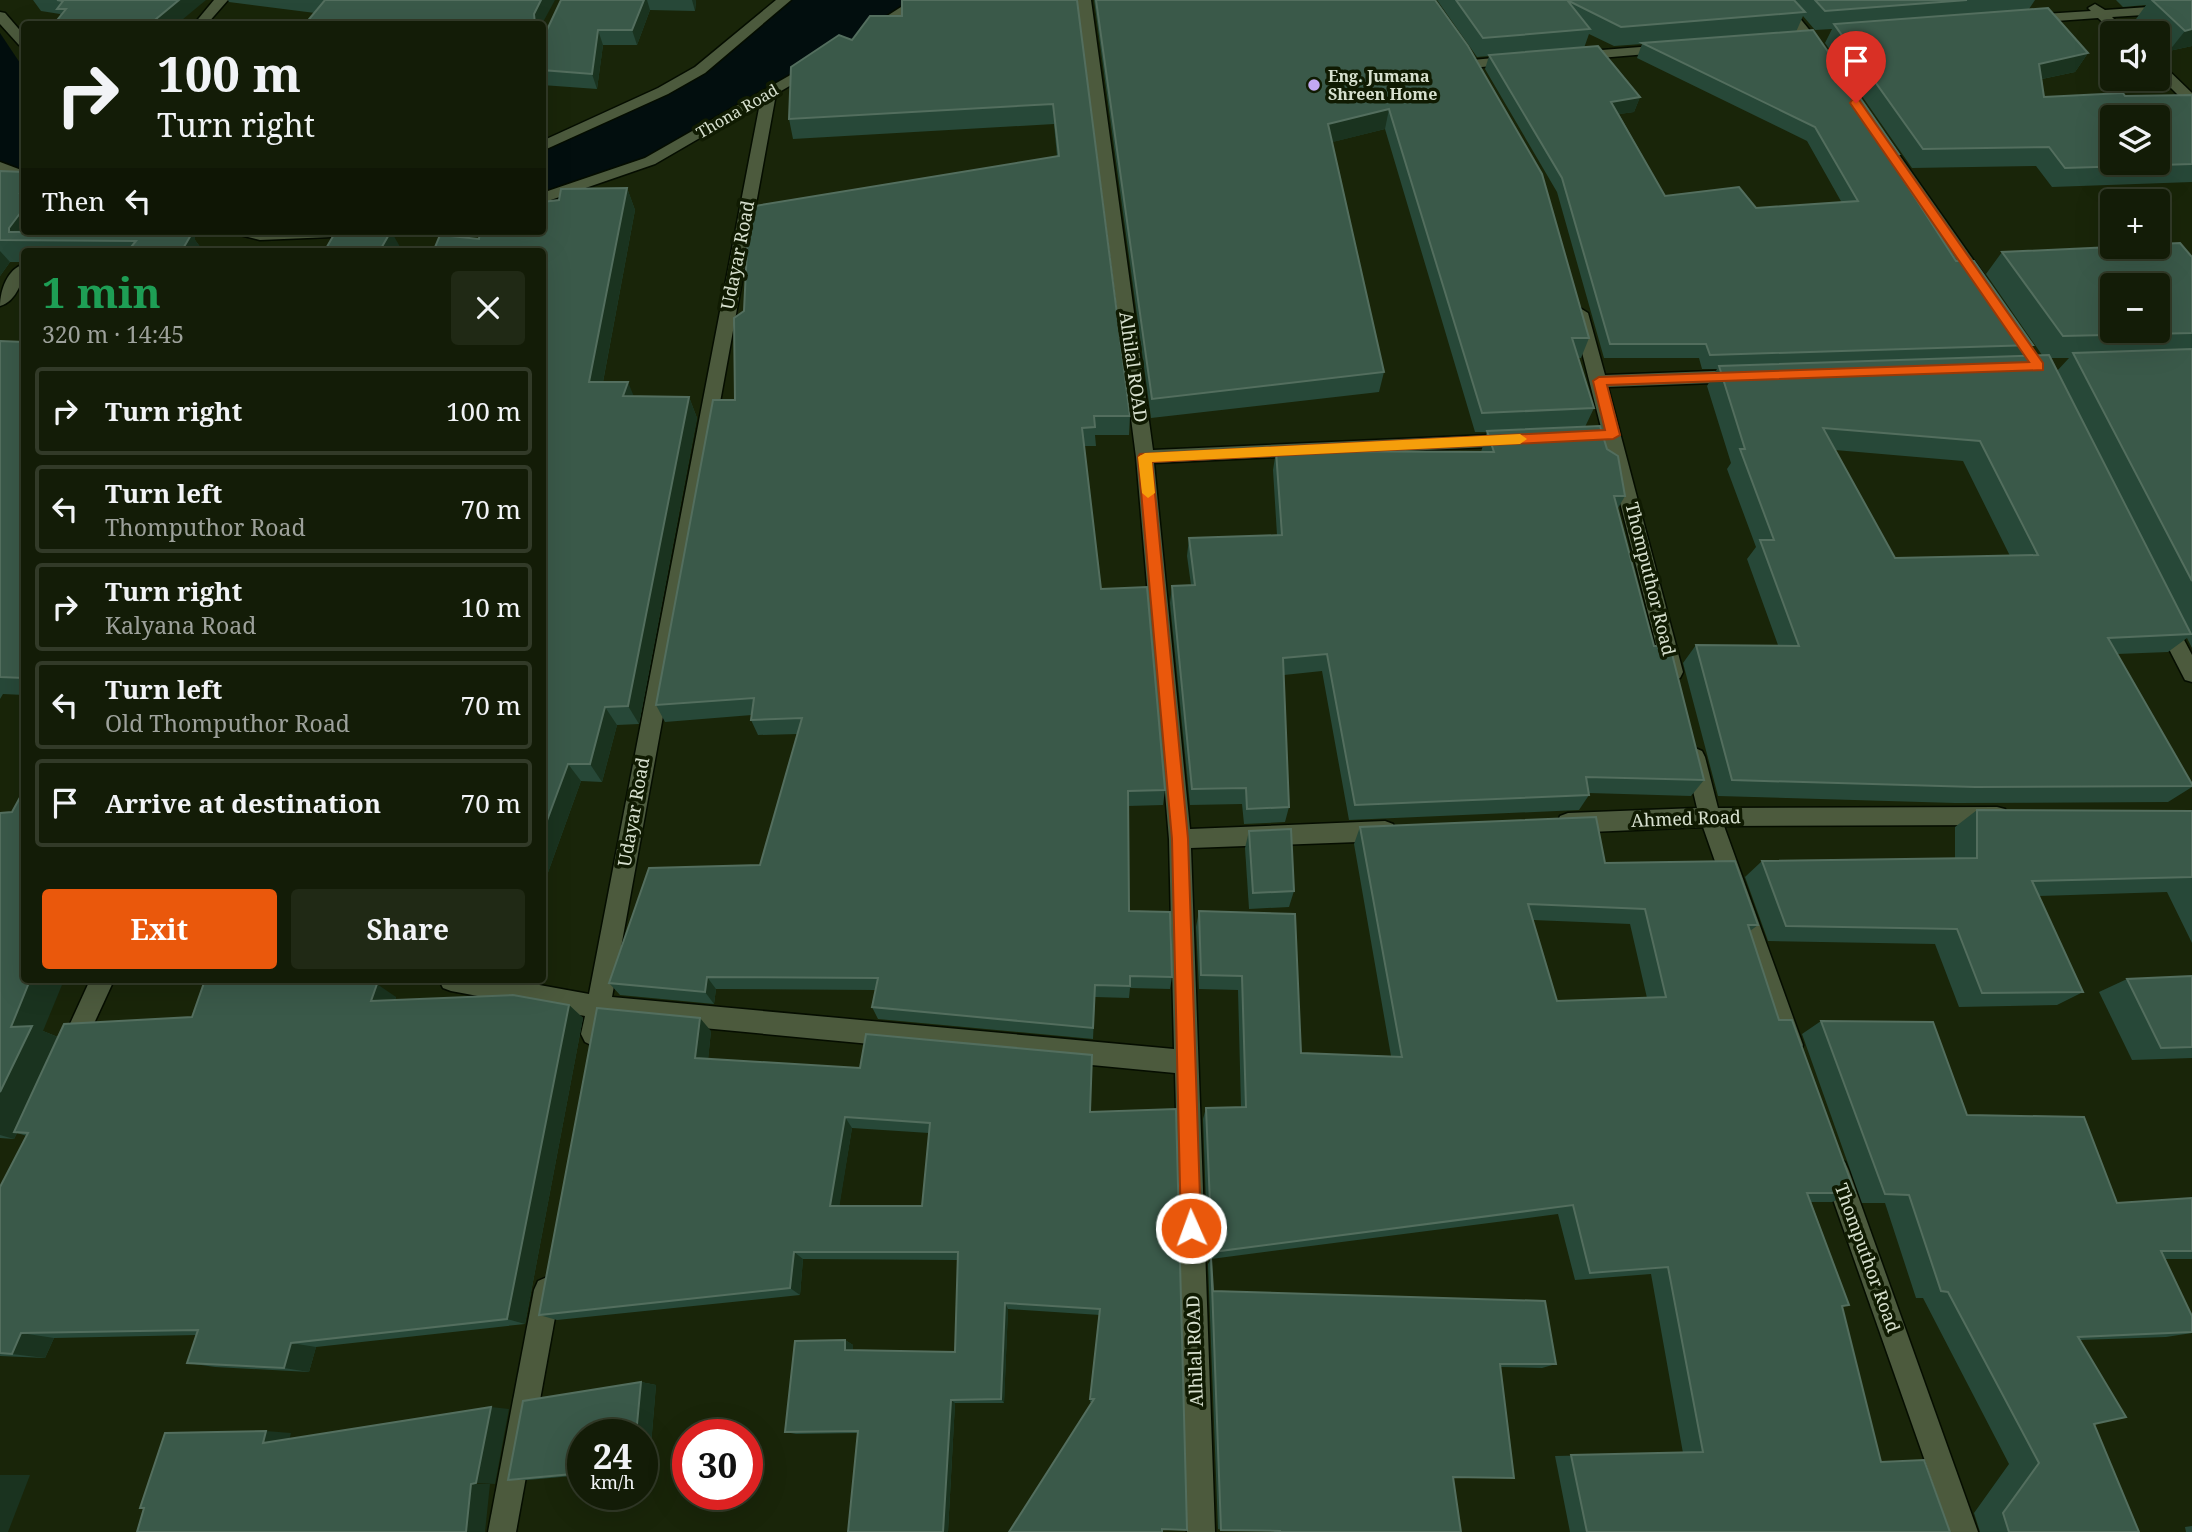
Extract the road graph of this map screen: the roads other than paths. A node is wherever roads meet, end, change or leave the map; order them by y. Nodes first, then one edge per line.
1 (221, 0) edge
2 (784, 0) edge
3 (921, 0) edge
4 (1084, 0) edge
5 (1778, 0) edge
6 (2087, 0) edge
7 (2192, 8) edge
8 (2100, 14) junction
9 (0, 16) edge
10 (2017, 20) edge
11 (203, 21) edge
12 (2108, 21) edge
13 (21, 39) edge
14 (858, 39) edge
15 (1457, 42) edge
16 (1674, 48) edge
17 (1566, 56) edge
18 (824, 59) edge
19 (1526, 60) edge
20 (1472, 64) junction
21 (1833, 71) edge
22 (2170, 80) edge
23 (1485, 87) edge
24 (769, 92) junction
25 (2192, 101) edge
26 (1873, 128) edge
27 (546, 145) edge
28 (0, 166) edge
29 (21, 175) edge
30 (546, 197) edge
31 (21, 273) edge
32 (1572, 287) edge
33 (1991, 298) edge
34 (0, 301) edge
35 (1750, 376) edge
36 (1599, 381) junction
37 (1531, 439) edge
38 (1145, 457) junction
39 (2155, 601) edge
40 (2192, 674) edge
41 (1676, 685) edge
42 (1690, 738) edge
43 (2013, 816) edge
44 (1710, 817) junction
45 (1542, 824) edge
46 (1403, 830) edge
47 (1180, 839) junction
48 (101, 983) edge
49 (468, 983) edge
50 (598, 1007) junction
51 (588, 1061) edge
52 (1186, 1062) junction
53 (1798, 1064) edge
54 (62, 1067) edge
55 (1830, 1155) edge
56 (551, 1263) edge
57 (502, 1532) edge
58 (1201, 1532) edge
59 (1964, 1532) edge

1 - 11 street
2 - 27 street
3 - 14 street
4 - 38 street, Alhilal ROAD
5 - 21 street
6 - 8 street
7 - 8 street
8 - 10 street
8 - 12 street
9 - 13 street
15 - 20 street
16 - 17 street
18 - 24 street, Thona Road
19 - 20 street
20 - 23 street
22 - 25 street
24 - 30 street, Thona Road
24 - 50 street, Udayar Road
26 - 33 street
28 - 29 street
31 - 34 street
32 - 36 street, Thomputhor Road
35 - 36 street
36 - 41 street, Thomputhor Road
37 - 38 street
38 - 47 street, Alhilal ROAD
39 - 40 street
42 - 44 street
43 - 44 street, Ahmed Road
44 - 45 street, Ahmed Road
44 - 53 street
46 - 47 street
47 - 52 street, Alhilal ROAD
48 - 54 street
49 - 50 street
50 - 51 street, Udayar Road
50 - 52 street
52 - 58 street, Alhilal ROAD
55 - 59 street, Thomputhor Road
56 - 57 street

